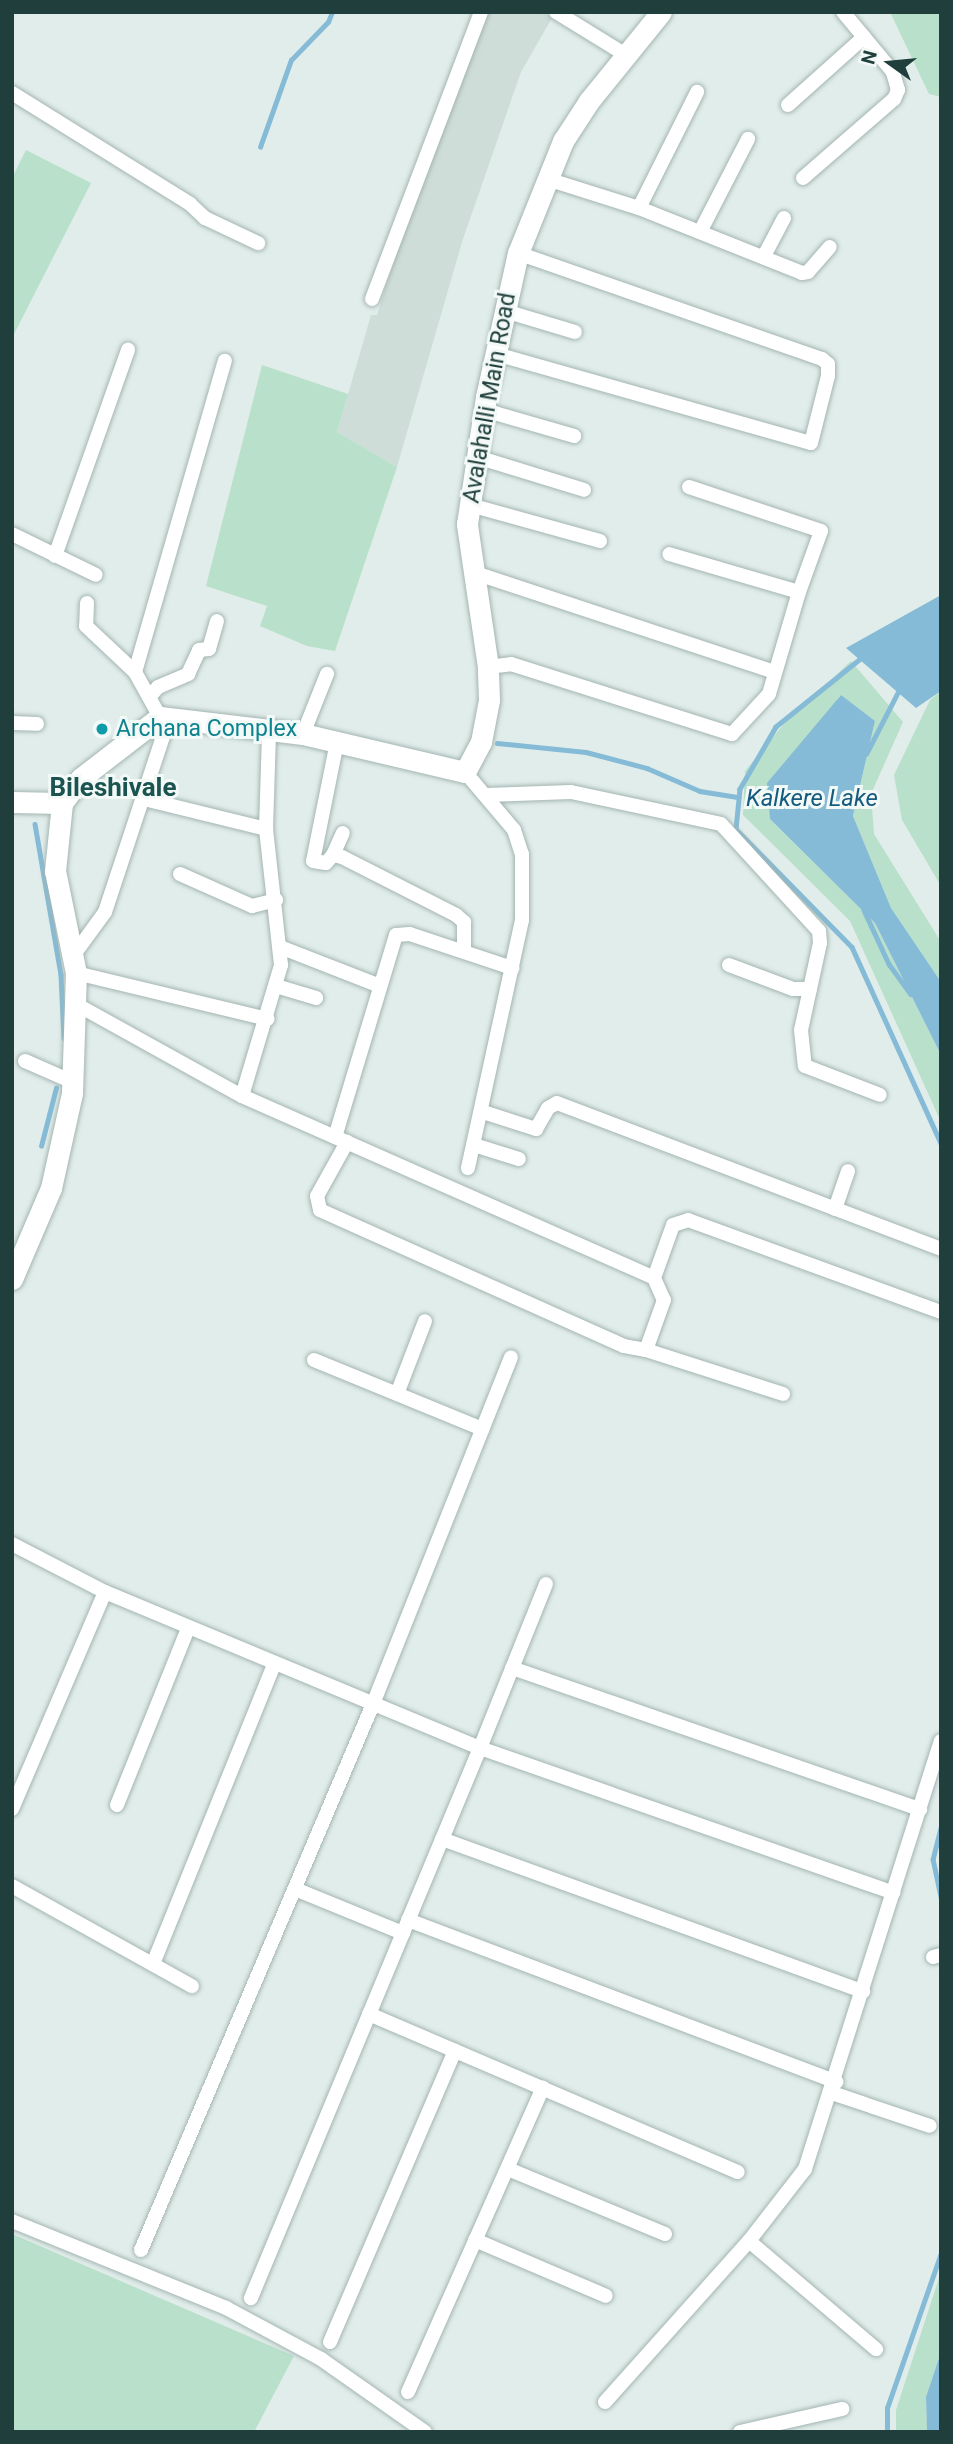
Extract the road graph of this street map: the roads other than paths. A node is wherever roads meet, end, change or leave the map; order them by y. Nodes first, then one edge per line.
1 (481, 12) edge
2 (555, 12) edge
3 (661, 12) edge
4 (842, 12) edge
5 (864, 37) junction
6 (626, 55) junction
7 (697, 92) dead end
8 (12, 93) edge
9 (788, 106) dead end
10 (748, 139) dead end
11 (803, 178) dead end
12 (547, 179) junction
13 (639, 208) junction
14 (784, 218) dead end
15 (701, 232) junction
16 (258, 243) dead end
17 (830, 247) dead end
18 (518, 253) junction
19 (764, 256) junction
20 (372, 299) dead end
21 (505, 311) junction
22 (575, 332) dead end
23 (128, 351) dead end
24 (496, 354) junction
25 (225, 361) dead end
26 (484, 410) junction
27 (574, 436) dead end
28 (477, 457) junction
29 (689, 487) dead end
30 (584, 490) dead end
31 (470, 505) junction
32 (12, 534) edge
33 (600, 541) dead end
34 (669, 554) dead end
35 (55, 556) junction
36 (475, 573) junction
37 (96, 575) dead end
38 (799, 592) junction
39 (87, 603) dead end
40 (217, 621) dead end
41 (488, 667) junction
42 (135, 672) junction
43 (775, 672) junction
44 (327, 674) dead end
45 (149, 697) junction
46 (164, 718) junction
47 (12, 723) edge
48 (37, 724) dead end
49 (270, 733) junction
50 (303, 734) junction
51 (337, 742) junction
52 (465, 772) junction
53 (487, 795) junction
54 (144, 799) junction
55 (12, 802) edge
56 (62, 803) junction
57 (266, 829) junction
58 (343, 833) dead end
59 (333, 855) junction
60 (180, 874) dead end
61 (275, 900) junction
62 (280, 947) junction
63 (464, 951) junction
64 (75, 964) junction
65 (729, 965) dead end
66 (512, 968) junction
67 (276, 986) junction
68 (380, 986) junction
69 (810, 989) junction
70 (316, 998) dead end
71 (74, 1003) junction
72 (268, 1019) junction
73 (25, 1061) dead end
74 (73, 1082) junction
75 (242, 1096) junction
76 (880, 1096) dead end
77 (483, 1112) junction
78 (341, 1140) junction
79 (474, 1144) junction
80 (519, 1159) dead end
81 (468, 1168) dead end
82 (848, 1171) dead end
83 (835, 1209) junction
84 (941, 1249) edge
85 (654, 1278) junction
86 (12, 1279) edge
87 (941, 1312) edge
88 (425, 1321) dead end
89 (646, 1350) junction
90 (511, 1358) dead end
91 (314, 1360) dead end
92 (397, 1394) junction
93 (783, 1394) dead end
94 (482, 1429) junction
95 (12, 1544) edge
96 (546, 1584) dead end
97 (105, 1592) junction
98 (188, 1628) junction
99 (274, 1664) junction
100 (512, 1668) junction
101 (373, 1704) junction
102 (941, 1741) edge
103 (480, 1748) junction
104 (117, 1805) dead end
105 (12, 1809) edge
106 (920, 1809) junction
107 (442, 1839) junction
108 (12, 1886) edge
109 (295, 1889) junction
110 (893, 1893) junction
111 (405, 1926) junction
112 (153, 1964) junction
113 (192, 1986) dead end
114 (863, 1990) junction
115 (369, 2014) junction
116 (454, 2050) junction
117 (834, 2087) junction
118 (543, 2088) junction
119 (930, 2126) dead end
120 (508, 2169) junction
121 (738, 2172) dead end
122 (12, 2221) edge
123 (665, 2234) dead end
124 (475, 2240) junction
125 (749, 2241) junction
126 (141, 2250) dead end
127 (606, 2296) dead end
128 (251, 2298) dead end
129 (330, 2342) dead end
130 (876, 2349) dead end
131 (408, 2392) dead end
132 (605, 2402) dead end
133 (842, 2409) dead end
134 (425, 2432) edge
135 (740, 2432) edge

1 - 20 street
2 - 6 street
3 - 6 main road, Avalahalli Main Road
4 - 5 street
5 - 9 street
5 - 11 street
6 - 12 main road, Avalahalli Main Road
7 - 13 street
8 - 16 street
10 - 15 street
12 - 13 street
12 - 18 main road, Avalahalli Main Road
13 - 15 street
14 - 19 street
15 - 19 street
17 - 19 street
18 - 21 main road, Avalahalli Main Road
18 - 24 street
21 - 22 street
21 - 24 main road, Avalahalli Main Road
23 - 35 street
24 - 26 main road, Avalahalli Main Road
25 - 42 street
26 - 27 street
26 - 28 main road, Avalahalli Main Road
28 - 30 street
28 - 31 main road, Avalahalli Main Road
29 - 38 street
31 - 33 street
31 - 36 main road, Avalahalli Main Road
32 - 35 street
34 - 38 street
35 - 37 street
36 - 41 main road, Avalahalli Main Road
36 - 43 street
38 - 43 street
39 - 42 street
40 - 45 street
41 - 43 street
41 - 52 main road, Avalahalli Main Road
42 - 45 street
44 - 50 street
45 - 46 street
46 - 49 main road
46 - 54 street
46 - 56 main road
47 - 48 street
49 - 50 main road
49 - 57 street
50 - 51 main road
51 - 52 main road
51 - 59 street
52 - 53 street
53 - 66 street
53 - 69 street
54 - 57 street
54 - 64 street
55 - 56 main road
56 - 64 main road
57 - 61 street
58 - 59 street
59 - 63 street
60 - 61 street
61 - 62 street
62 - 67 street
62 - 68 street
63 - 66 street
63 - 68 street
64 - 71 main road
64 - 72 street
65 - 69 street
66 - 77 street
67 - 70 street
67 - 72 street
68 - 78 street
69 - 76 street
71 - 74 main road
71 - 75 street
72 - 75 street
73 - 74 street
74 - 86 main road
75 - 78 street
77 - 79 street
77 - 83 street
78 - 85 street
78 - 89 street
79 - 80 street
79 - 81 street
82 - 83 street
83 - 84 street
85 - 87 street
85 - 89 street
88 - 92 street
89 - 93 street
90 - 94 street
91 - 92 street
92 - 94 street
94 - 101 street
95 - 97 street
96 - 100 street
97 - 98 street
97 - 105 street
98 - 99 street
98 - 104 street
99 - 101 street
99 - 112 street
100 - 103 street
100 - 106 street
101 - 103 street
101 - 109 street
102 - 106 street
103 - 107 street
103 - 110 street
106 - 110 street
107 - 111 street
107 - 114 street
108 - 112 street
109 - 111 street
109 - 126 street
110 - 114 street
111 - 115 street
111 - 117 street
112 - 113 street
114 - 117 street
115 - 116 street
115 - 128 street
116 - 118 street
116 - 129 street
117 - 119 street
117 - 125 street
118 - 120 street
118 - 121 street
120 - 123 street
120 - 124 street
122 - 134 street
124 - 127 street
124 - 131 street
125 - 130 street
125 - 132 street
133 - 135 street

